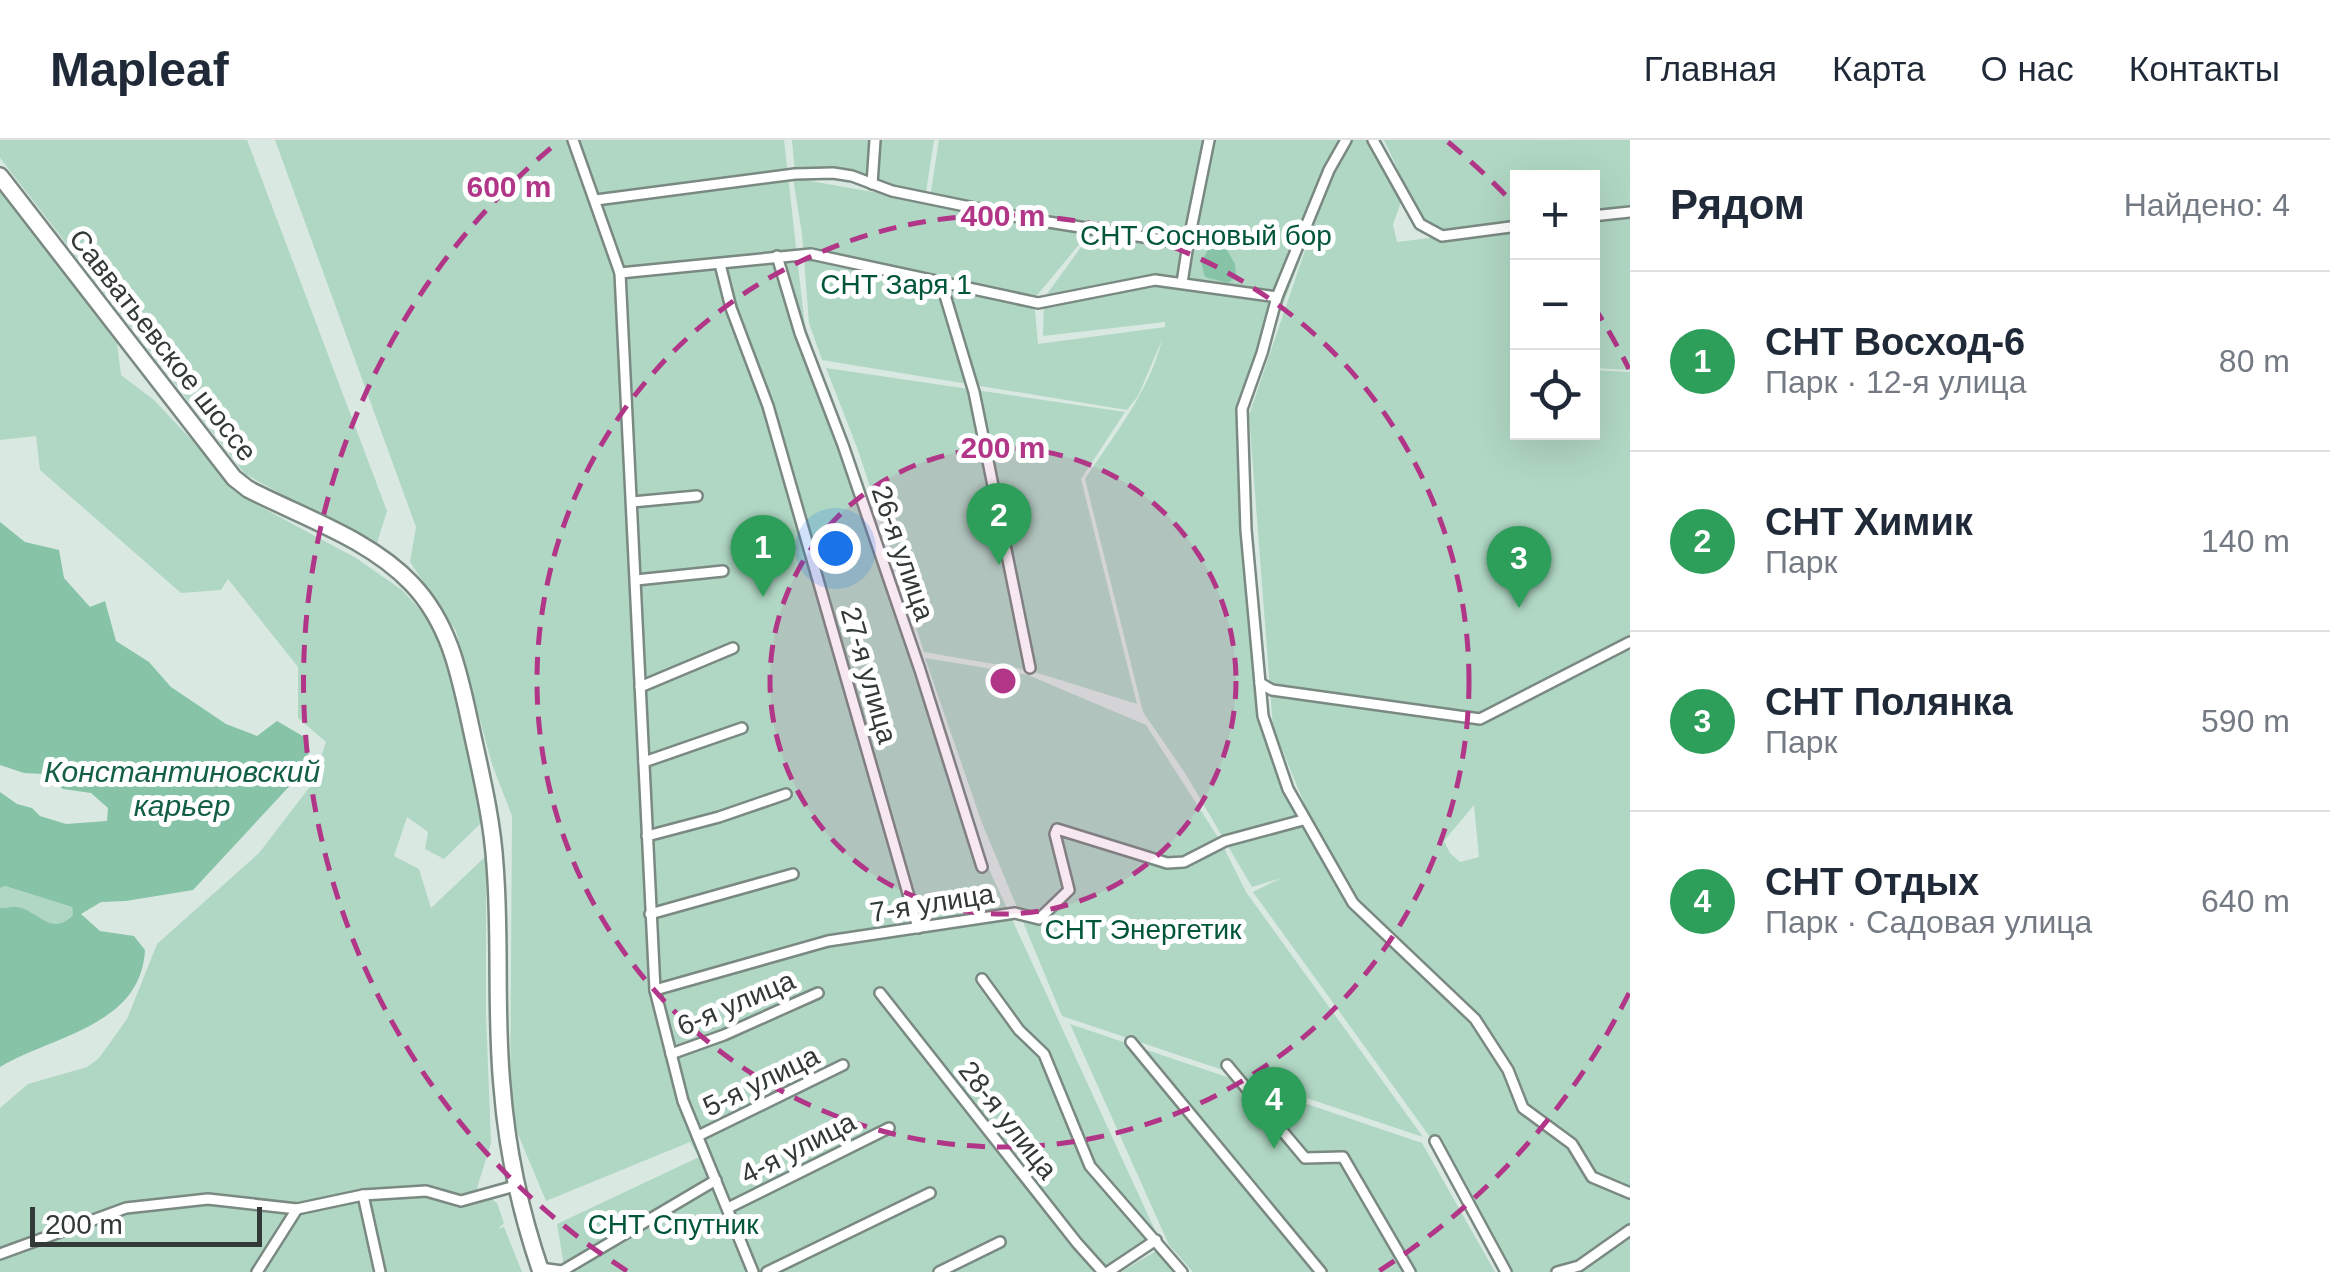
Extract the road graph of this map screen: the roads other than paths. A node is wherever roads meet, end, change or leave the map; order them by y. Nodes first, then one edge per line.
1 (572, 140) edge
2 (875, 140) edge
3 (1209, 140) edge
4 (1346, 140) edge
5 (1373, 140) edge
6 (0, 176) edge
7 (872, 184) junction
8 (596, 200) junction
9 (1630, 212) edge
10 (1600, 215) edge
11 (1510, 227) edge
12 (1188, 244) junction
13 (777, 256) junction
14 (720, 264) junction
15 (620, 272) junction
16 (941, 282) junction
17 (1182, 283) junction
18 (1276, 296) junction
19 (697, 496) dead end
20 (632, 502) junction
21 (723, 571) dead end
22 (636, 580) junction
23 (1630, 642) edge
24 (732, 648) dead end
25 (1030, 668) dead end
26 (1260, 683) junction
27 (640, 687) junction
28 (742, 728) dead end
29 (644, 762) junction
30 (786, 794) dead end
31 (1303, 820) junction
32 (647, 836) junction
33 (982, 867) dead end
34 (793, 874) dead end
35 (650, 914) junction
36 (918, 928) junction
37 (982, 979) dead end
38 (655, 990) junction
39 (818, 993) dead end
40 (880, 993) dead end
41 (1131, 1042) dead end
42 (671, 1054) junction
43 (843, 1065) dead end
44 (1226, 1065) dead end
45 (889, 1128) dead end
46 (698, 1136) junction
47 (1435, 1141) dead end
48 (716, 1180) junction
49 (514, 1186) junction
50 (930, 1192) dead end
51 (1630, 1193) edge
52 (363, 1195) junction
53 (728, 1208) junction
54 (297, 1209) junction
55 (1630, 1230) edge
56 (1156, 1241) junction
57 (1000, 1242) dead end
58 (0, 1254) edge
59 (540, 1270) edge
60 (1111, 1271) edge
61 (257, 1272) edge
62 (380, 1272) edge
63 (752, 1272) edge
64 (768, 1272) edge
65 (940, 1272) edge
66 (1182, 1272) edge
67 (1322, 1272) edge
68 (1410, 1272) edge
69 (1506, 1272) edge
70 (1558, 1272) edge

1 - 8 street
2 - 7 street
3 - 12 street
4 - 18 street
5 - 11 street
6 - 49 main road, Савватьевское шоссе
7 - 8 street
7 - 12 street
8 - 15 street
9 - 10 street
12 - 17 street
13 - 14 street
13 - 16 street
13 - 33 street, 26-я улица
14 - 15 street
14 - 36 street, 27-я улица
15 - 20 street
16 - 17 street
16 - 25 street
17 - 18 street
18 - 26 street
19 - 20 street
20 - 22 street
21 - 22 street
22 - 27 street
23 - 26 street
24 - 27 street
26 - 31 street
27 - 29 street
28 - 29 street
29 - 32 street
30 - 32 street
31 - 36 street, 7-я улица
31 - 51 street
32 - 35 street
34 - 35 street
35 - 38 street
36 - 38 street, 7-я улица
37 - 56 street
38 - 42 street
39 - 42 street, 6-я улица
40 - 60 street, 28-я улица
41 - 67 street
42 - 46 street
43 - 46 street, 5-я улица
44 - 68 street
45 - 53 street, 4-я улица
46 - 48 street
47 - 69 street
48 - 53 street
48 - 59 street
49 - 52 street
49 - 59 main road, Савватьевское шоссе
50 - 64 street
52 - 54 street
52 - 62 street
53 - 63 street
54 - 58 street
54 - 61 street
55 - 70 street
56 - 60 street
56 - 66 street
57 - 65 street

